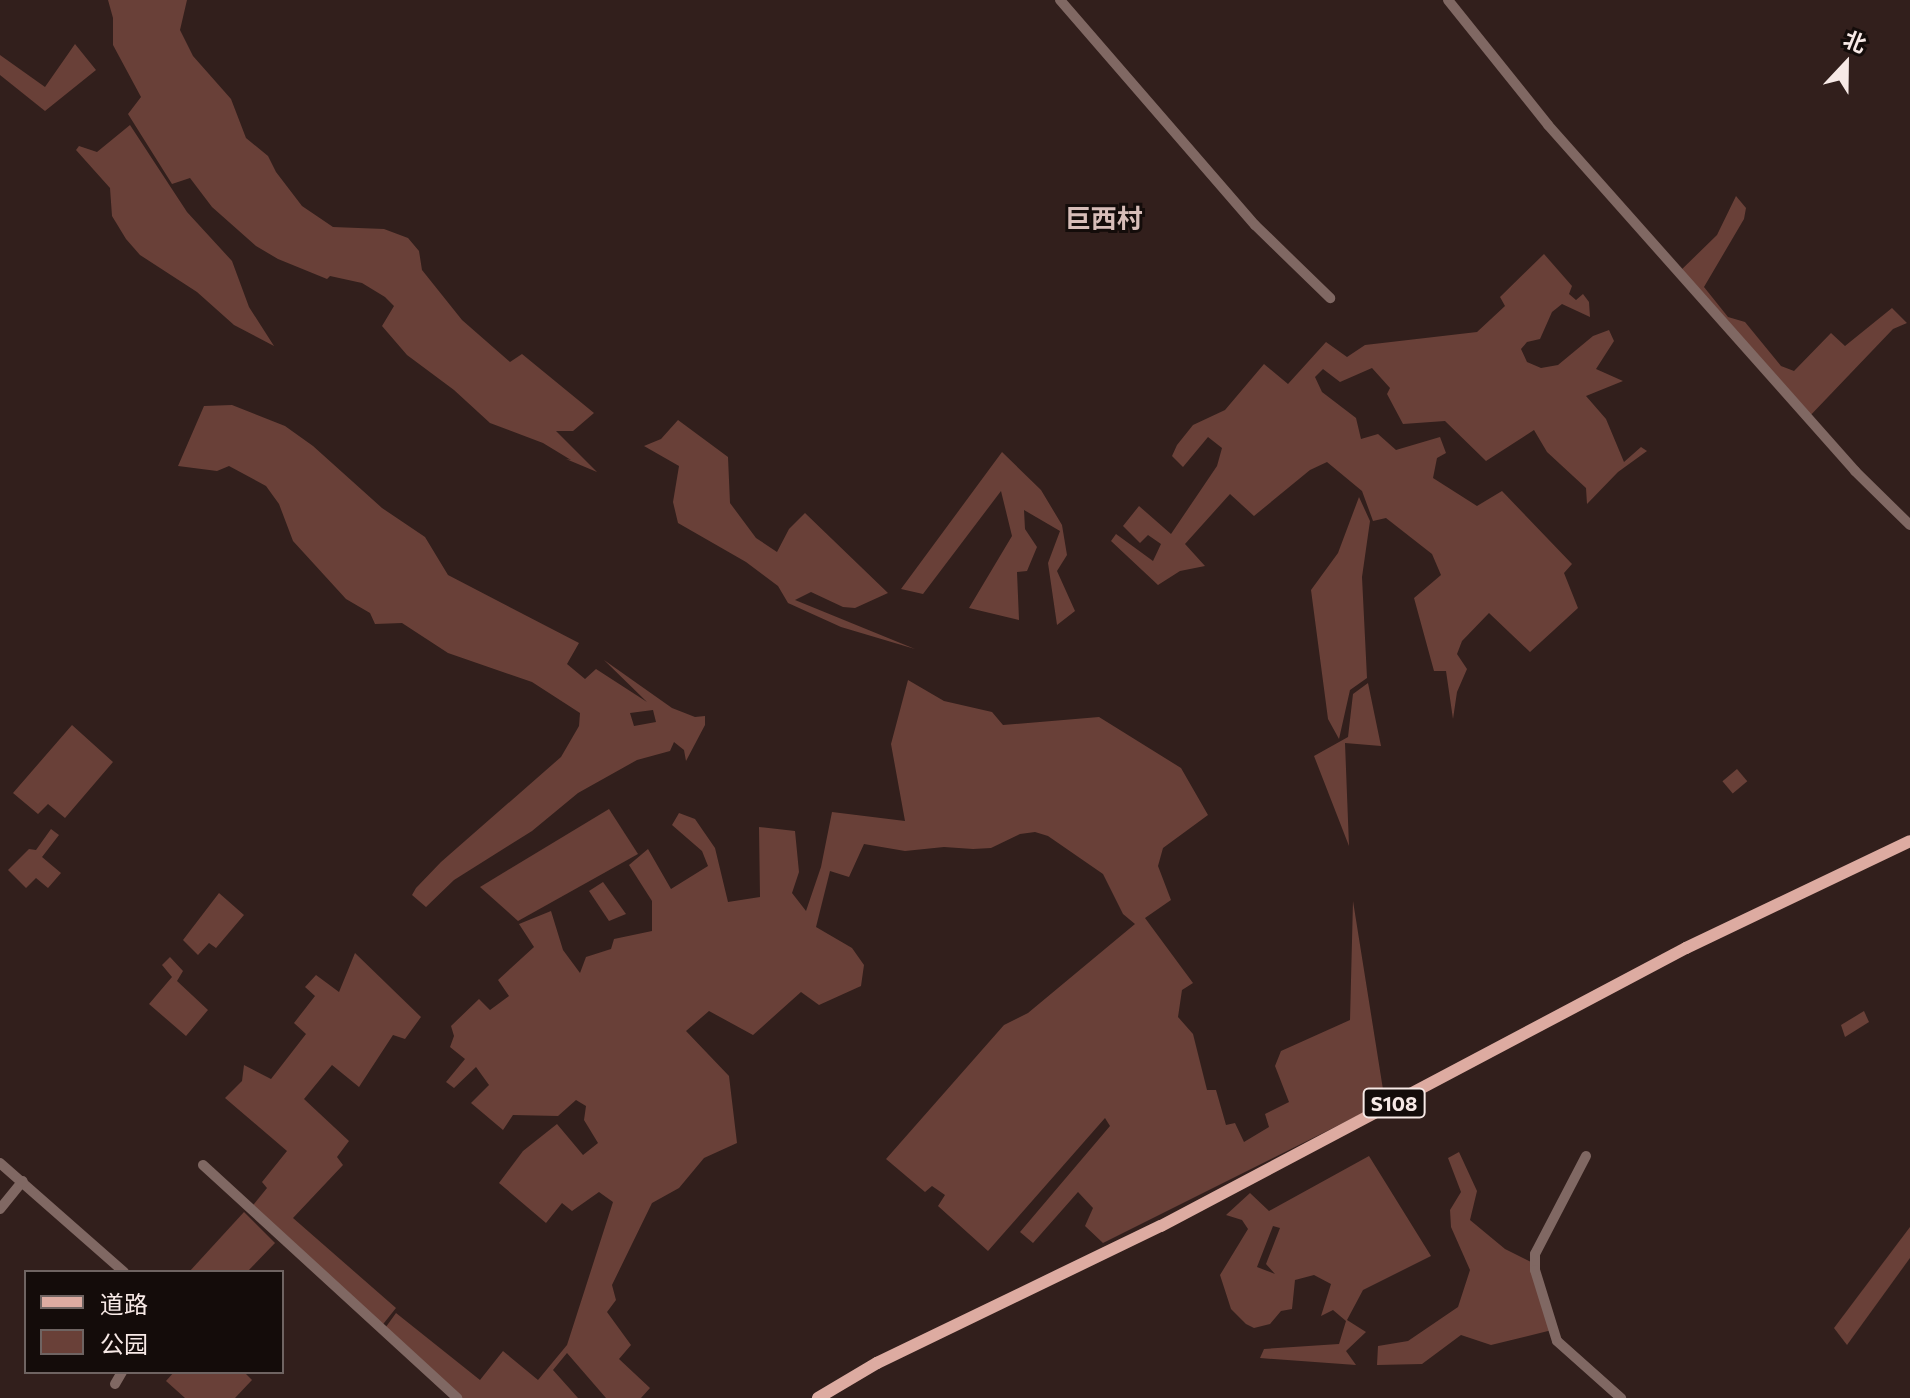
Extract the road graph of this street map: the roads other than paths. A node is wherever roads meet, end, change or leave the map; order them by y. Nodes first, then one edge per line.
1 (1060, 0) edge
2 (1448, 0) edge
3 (1330, 298) dead end
4 (1910, 525) edge
5 (1910, 841) edge
6 (1586, 1156) dead end
7 (0, 1163) edge
8 (203, 1165) dead end
9 (23, 1181) junction
10 (0, 1209) edge
11 (122, 1270) edge
12 (121, 1374) edge
13 (115, 1384) dead end
14 (821, 1397) edge
15 (457, 1398) edge
16 (1621, 1398) edge

1 - 3 street
2 - 4 street
5 - 14 main road, S108
6 - 16 street
7 - 9 street
8 - 15 street
9 - 10 street
9 - 11 street
12 - 13 street

